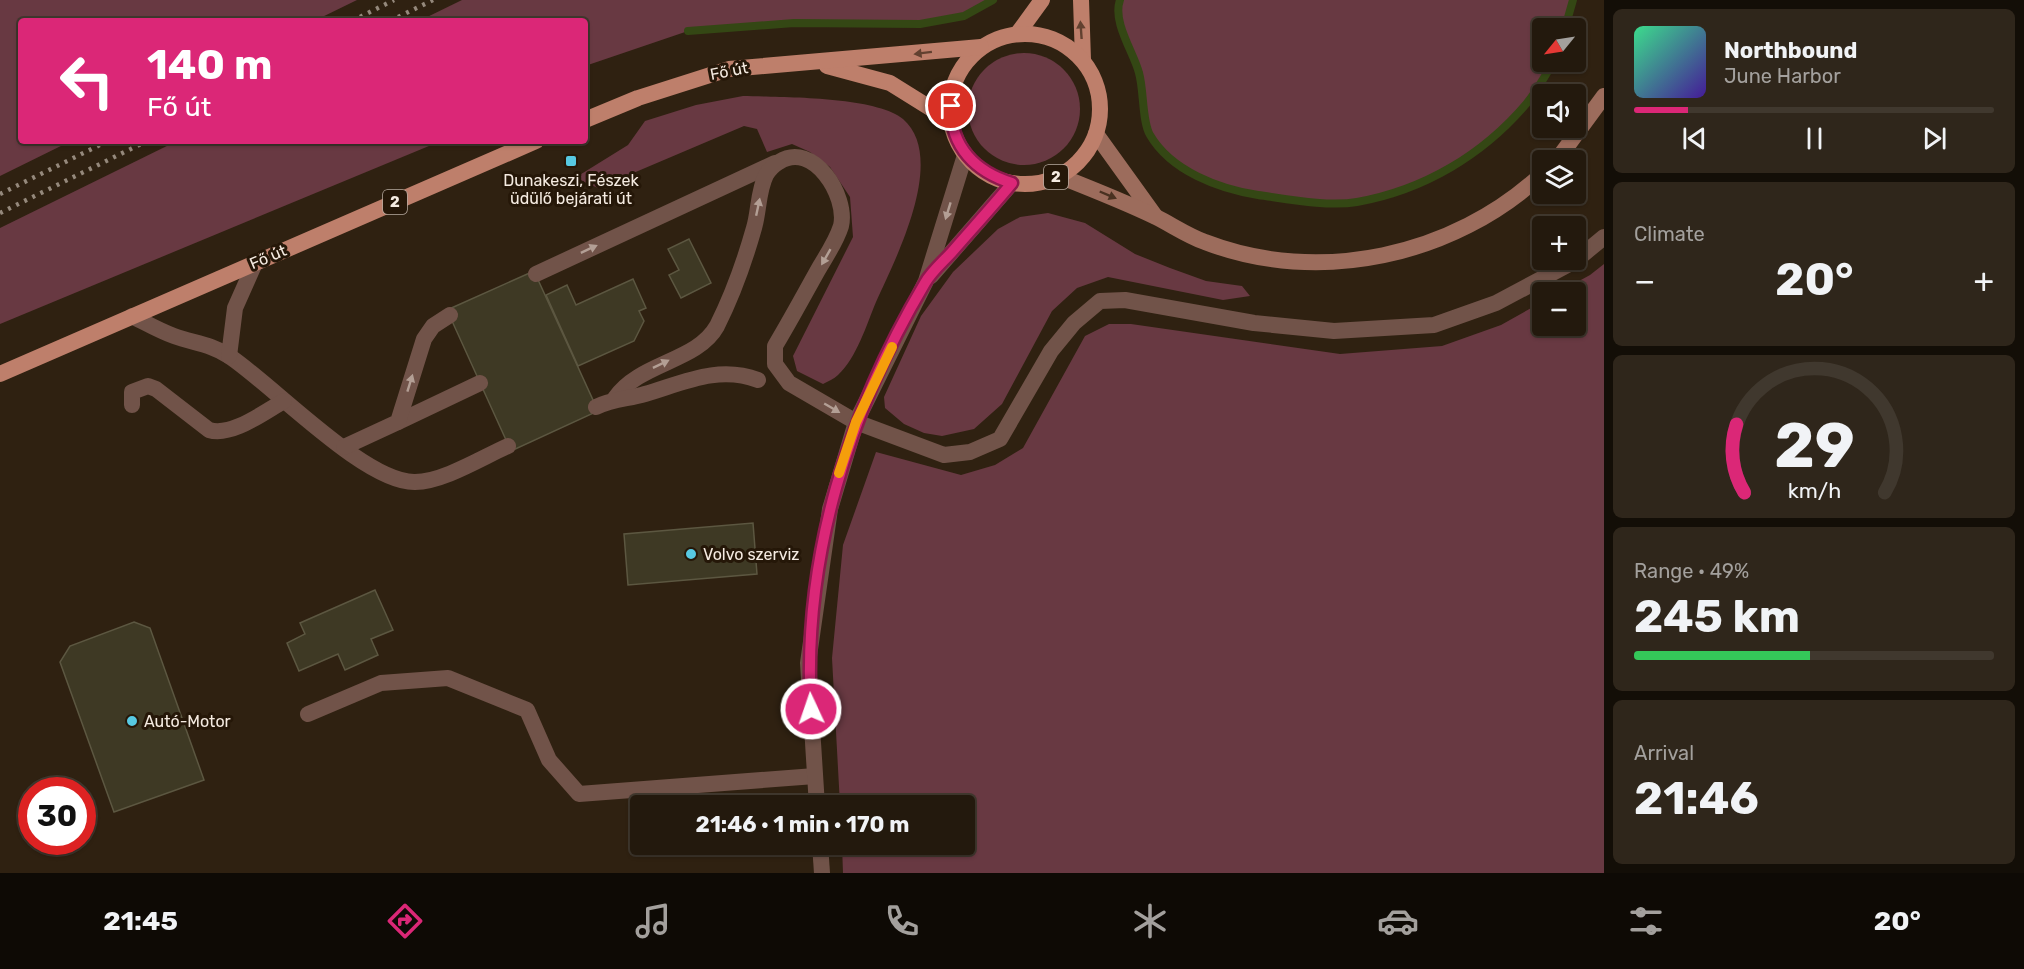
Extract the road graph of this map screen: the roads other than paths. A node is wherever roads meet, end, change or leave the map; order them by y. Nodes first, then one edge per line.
1 (1042, 0) edge
2 (1081, 0) edge
3 (1018, 33) junction
4 (981, 47) junction
5 (1083, 60) junction
6 (809, 62) junction
7 (1604, 96) edge
8 (588, 119) edge
9 (951, 121) junction
10 (1096, 134) junction
11 (529, 144) edge
12 (1564, 150) edge
13 (965, 155) junction
14 (778, 162) junction
15 (1059, 176) junction
16 (1532, 182) edge
17 (1012, 183) junction
18 (1156, 217) junction
19 (1604, 237) edge
20 (255, 263) junction
21 (536, 274) dead end
22 (926, 281) junction
23 (450, 315) dead end
24 (132, 316) junction
25 (230, 356) junction
26 (0, 374) edge
27 (758, 380) dead end
28 (480, 383) dead end
29 (615, 398) junction
30 (284, 401) junction
31 (132, 405) dead end
32 (596, 407) dead end
33 (398, 422) junction
34 (856, 422) junction
35 (508, 446) dead end
36 (344, 447) junction
37 (308, 714) dead end
38 (815, 776) junction
39 (816, 795) edge
40 (821, 855) edge
41 (822, 873) edge

1 - 3 main road
5 -> 2 main road, Fő út / 2
3 - 4 main road, Fő út
3 - 5 main road, Fő út
4 -> 6 main road, Fő út
4 - 9 main road, Fő út
5 - 10 main road, Fő út / 2
6 - 8 main road, Fő út
6 - 9 main road, Fő út
7 - 12 main road
9 - 13 main road, Fő út / 2
10 - 15 main road, Fő út / 2
10 - 18 main road
11 - 20 main road, Fő út / 2
13 - 17 main road, Fő út / 2
13 -> 22 street
21 -> 14 street
29 -> 14 street
14 -> 34 street
15 - 17 main road, Fő út / 2
15 -> 18 main road
16 - 18 main road
17 - 22 street
19 - 34 street
20 - 24 main road, Fő út / 2
20 - 25 street
22 - 34 street
33 -> 23 street
24 - 25 street
24 - 26 main road, Fő út / 2
25 - 30 street
27 - 29 street
28 - 33 street
29 - 32 street
30 - 31 street
30 - 36 street
33 - 36 street
34 - 38 street
35 - 36 street
37 - 38 street
38 - 39 street
40 - 41 street

